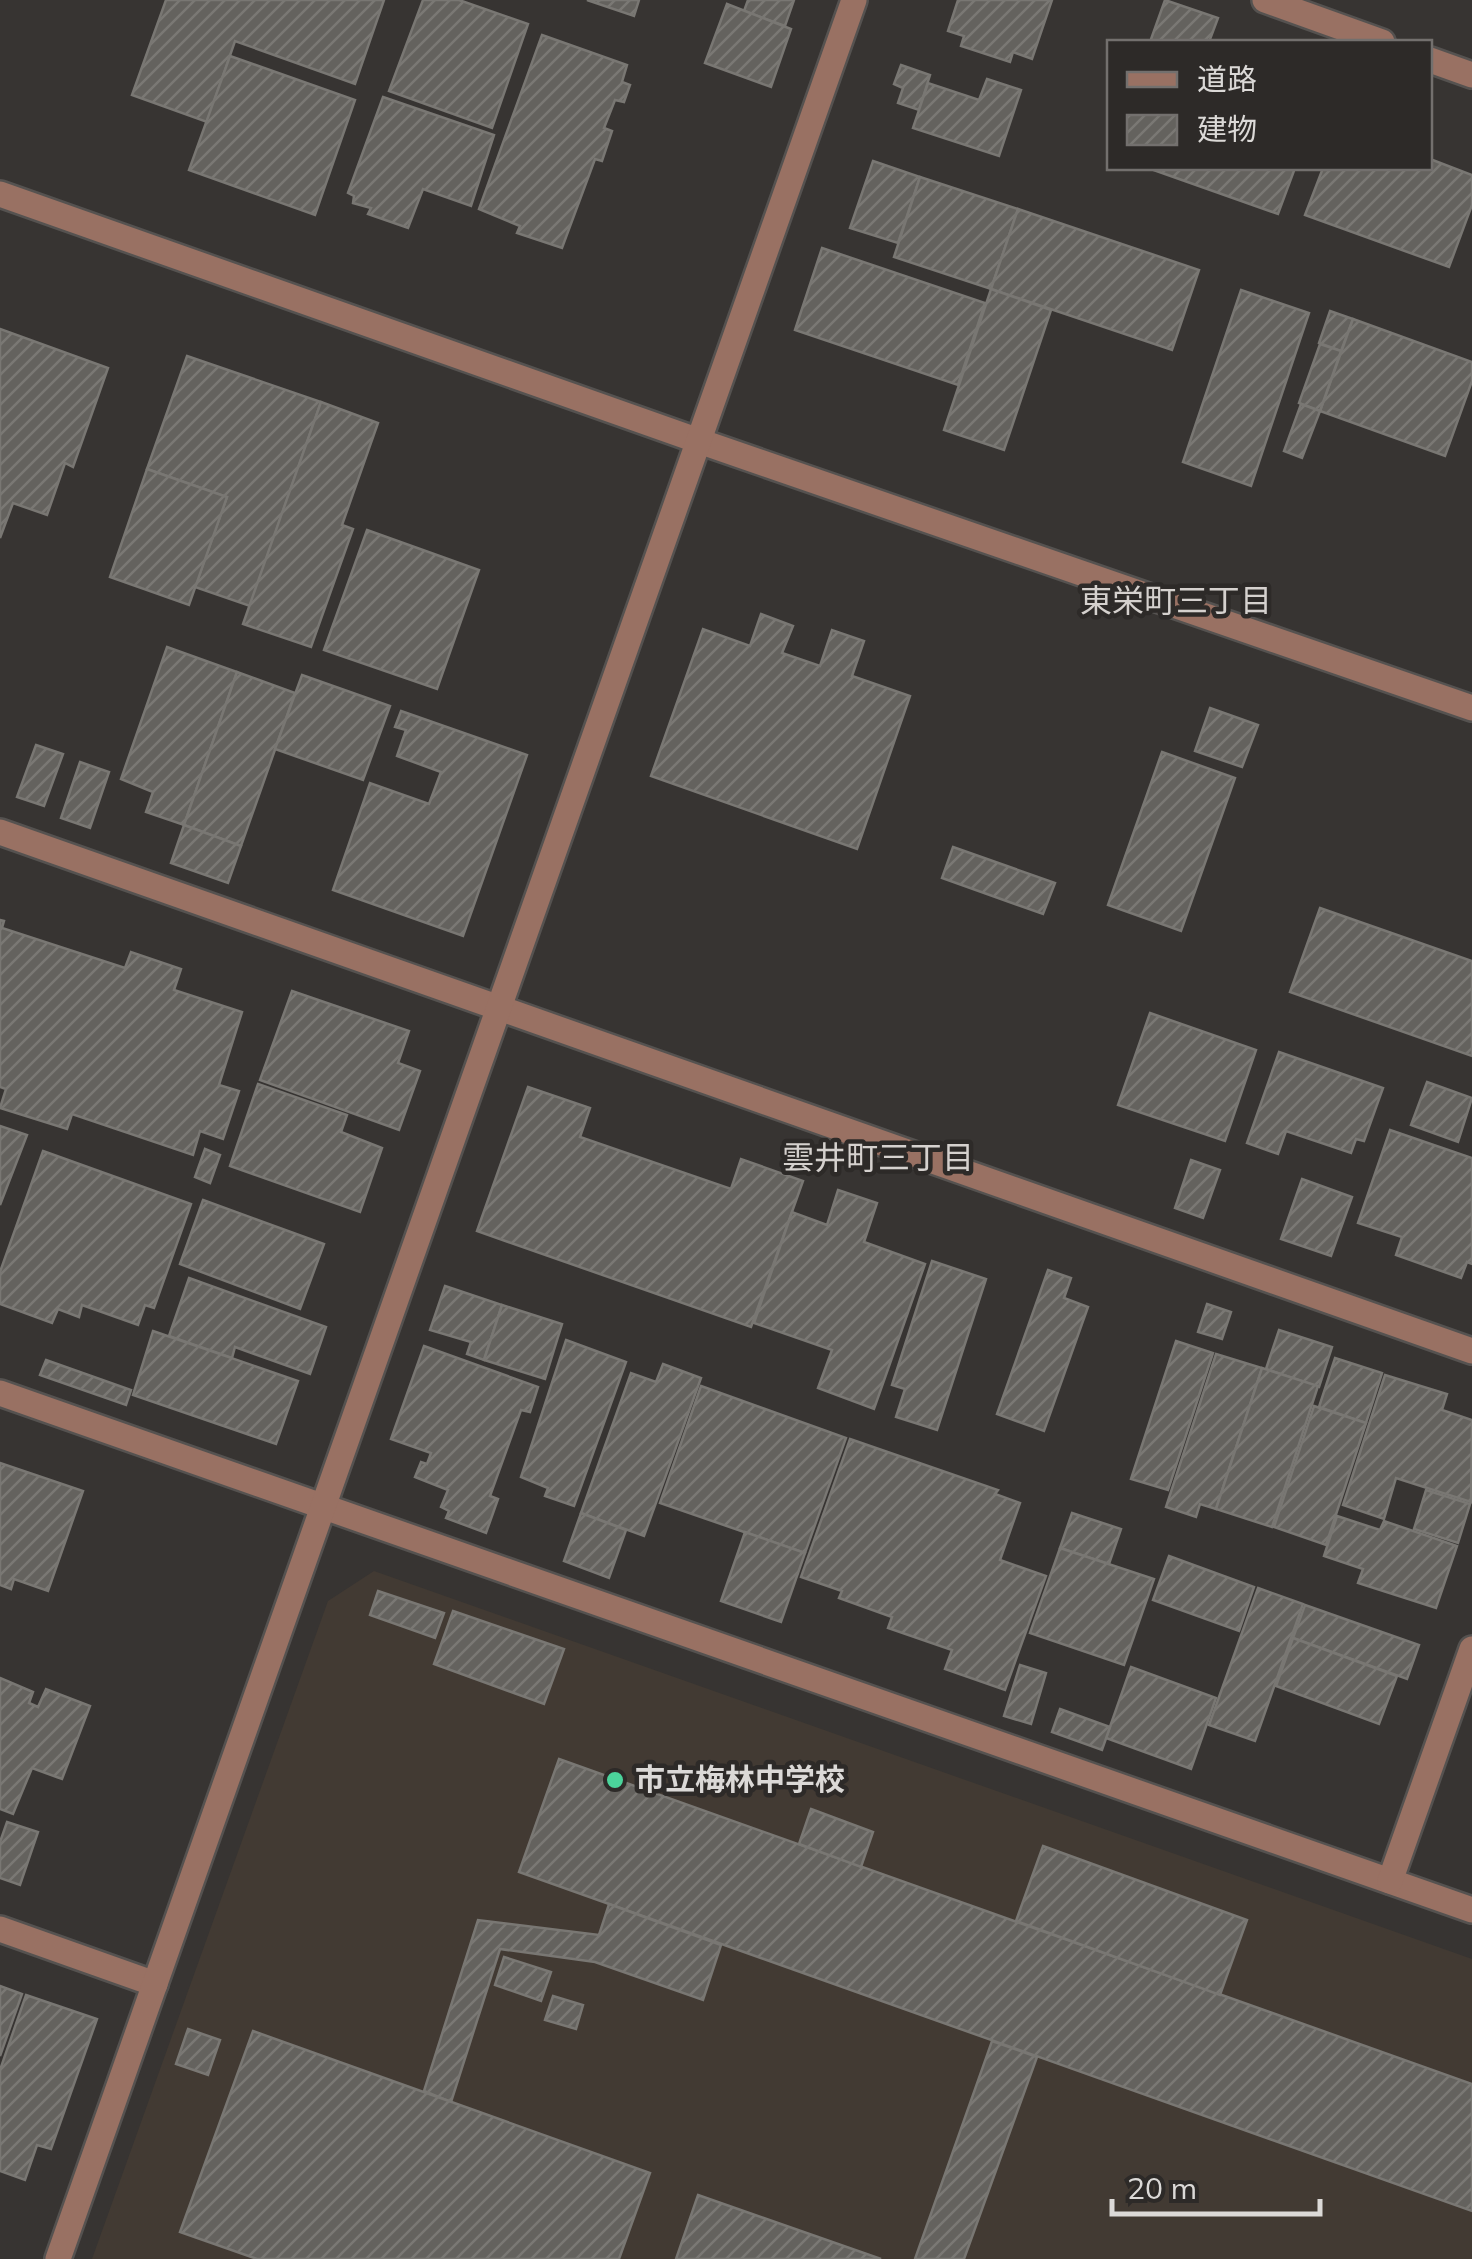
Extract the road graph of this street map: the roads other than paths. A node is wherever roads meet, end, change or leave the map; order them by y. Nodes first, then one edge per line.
1 (854, 0) edge
2 (1265, 0) edge
3 (1376, 40) edge
4 (1432, 61) edge
5 (1472, 75) edge
6 (0, 194) edge
7 (699, 441) junction
8 (1472, 708) edge
9 (0, 832) edge
10 (499, 1007) junction
11 (1472, 1351) edge
12 (0, 1393) edge
13 (323, 1507) junction
14 (1472, 1649) edge
15 (1390, 1881) junction
16 (1472, 1910) edge
17 (0, 1929) edge
18 (155, 1984) junction
19 (58, 2259) edge

1 - 7 street
2 - 3 street
4 - 5 street
6 - 7 street
7 - 8 street
7 - 10 street
9 - 10 street
10 - 11 street
10 - 13 street
12 - 13 street
13 - 15 street
13 - 18 street
14 - 15 street
15 - 16 street
17 - 18 street
18 - 19 street

